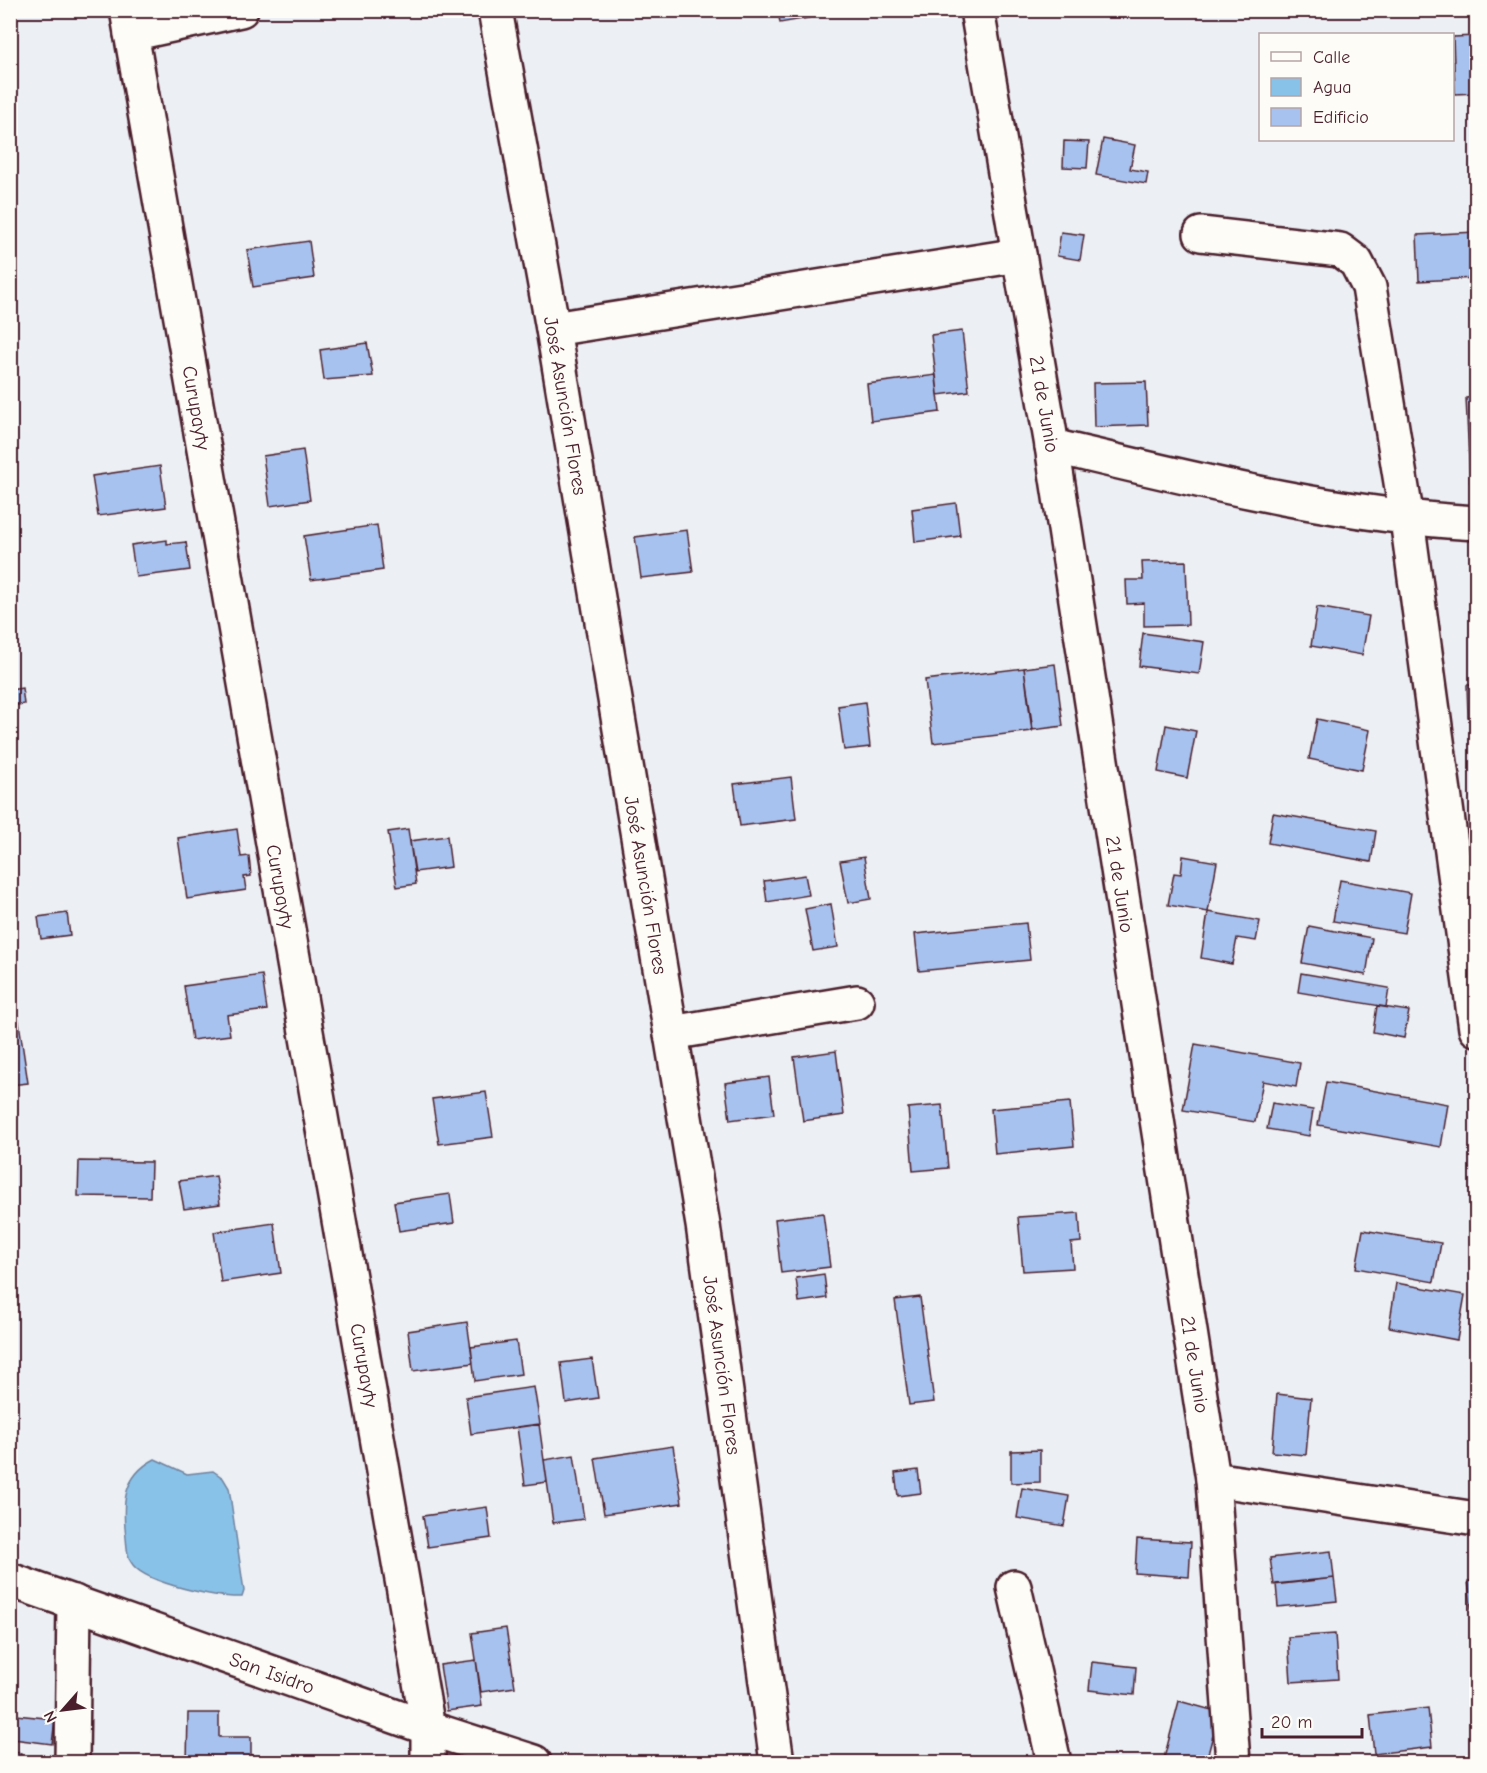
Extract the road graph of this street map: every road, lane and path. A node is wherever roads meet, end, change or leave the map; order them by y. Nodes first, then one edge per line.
1 (241, 10) edge
2 (495, 10) edge
3 (976, 10) edge
4 (129, 22) edge
5 (1201, 234) dead end
6 (1019, 255) junction
7 (553, 329) junction
8 (1053, 446) junction
9 (1407, 519) junction
10 (1476, 523) edge
11 (857, 1002) dead end
12 (1476, 1029) edge
13 (671, 1033) junction
14 (1213, 1479) junction
15 (1476, 1519) edge
16 (10, 1580) edge
17 (1014, 1587) dead end
18 (74, 1602) junction
19 (428, 1728) junction
20 (72, 1762) edge
21 (428, 1762) edge
22 (534, 1762) edge
23 (777, 1762) edge
24 (1054, 1762) edge
25 (1233, 1762) edge

1 - 4 street
2 - 7 street, José Asunción Flores
3 - 6 street, 21 de Junio
4 - 19 street, Curupayty
5 - 9 street
6 - 7 street
6 - 8 street, 21 de Junio
7 - 13 street, José Asunción Flores
8 - 9 street
8 - 14 street, 21 de Junio
9 - 10 street
9 - 12 street
11 - 13 street
13 - 23 street, José Asunción Flores
14 - 15 street
14 - 25 street, 21 de Junio
16 - 18 street, San Isidro
17 - 24 street
18 - 19 street, San Isidro
18 - 20 street
19 - 21 street, Curupayty
19 - 22 street, San Isidro

